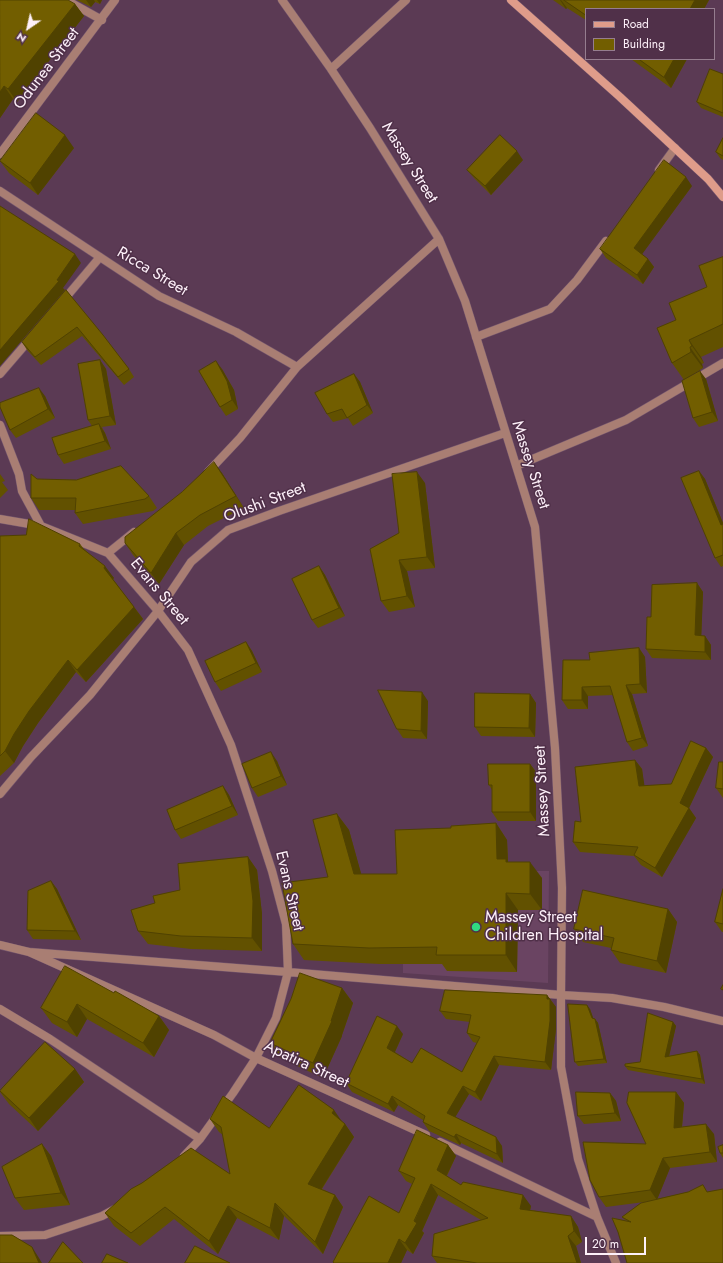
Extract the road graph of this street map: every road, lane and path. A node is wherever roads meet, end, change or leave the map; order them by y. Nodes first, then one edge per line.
1 (66, 0) edge
2 (115, 0) edge
3 (282, 0) edge
4 (406, 0) edge
5 (511, 0) edge
6 (102, 20) junction
7 (331, 69) junction
8 (675, 148) junction
9 (0, 154) edge
10 (652, 180) edge
11 (0, 190) edge
12 (723, 197) edge
13 (610, 236) edge
14 (439, 239) junction
15 (100, 257) junction
16 (55, 310) edge
17 (35, 333) edge
18 (476, 337) junction
19 (723, 363) edge
20 (297, 367) junction
21 (0, 374) edge
22 (0, 425) edge
23 (505, 433) junction
24 (516, 466) junction
25 (204, 476) edge
26 (0, 519) edge
27 (41, 526) junction
28 (138, 529) edge
29 (108, 553) junction
30 (158, 611) junction
31 (0, 794) edge
32 (0, 945) edge
33 (29, 952) junction
34 (288, 972) junction
35 (561, 995) junction
36 (0, 1009) edge
37 (723, 1021) edge
38 (256, 1058) junction
39 (200, 1139) junction
40 (179, 1161) edge
41 (121, 1206) edge
42 (597, 1217) junction
43 (0, 1236) edge
44 (616, 1263) edge

1 - 6 street
2 - 6 street, Odunea Street
3 - 7 street, Massey Street
4 - 7 street
5 - 8 main road
6 - 9 street, Odunea Street
7 - 14 street, Massey Street
8 - 10 street
8 - 12 main road
11 - 15 street, Ricca Street
13 - 18 street
14 - 18 street, Massey Street
14 - 20 street
15 - 16 street
15 - 20 street, Ricca Street
17 - 21 street
18 - 23 street, Massey Street
19 - 24 street
20 - 25 street
22 - 27 street
23 - 24 street, Massey Street
23 - 30 street, Olushi Street
24 - 35 street, Massey Street
26 - 27 street, Evans Street
27 - 29 street, Evans Street
28 - 29 street
29 - 30 street, Evans Street
30 - 31 street, Olushi Street
30 - 34 street, Evans Street
32 - 33 street, Apatira Street
33 - 34 street
33 - 38 street, Apatira Street
34 - 35 street
34 - 38 street, Evans Street
35 - 37 street
35 - 42 street, Massey Street
36 - 39 street
38 - 39 street, Evans Street
38 - 42 street, Apatira Street
39 - 40 street, Evans Street
41 - 43 street
42 - 44 street, Massey Street

